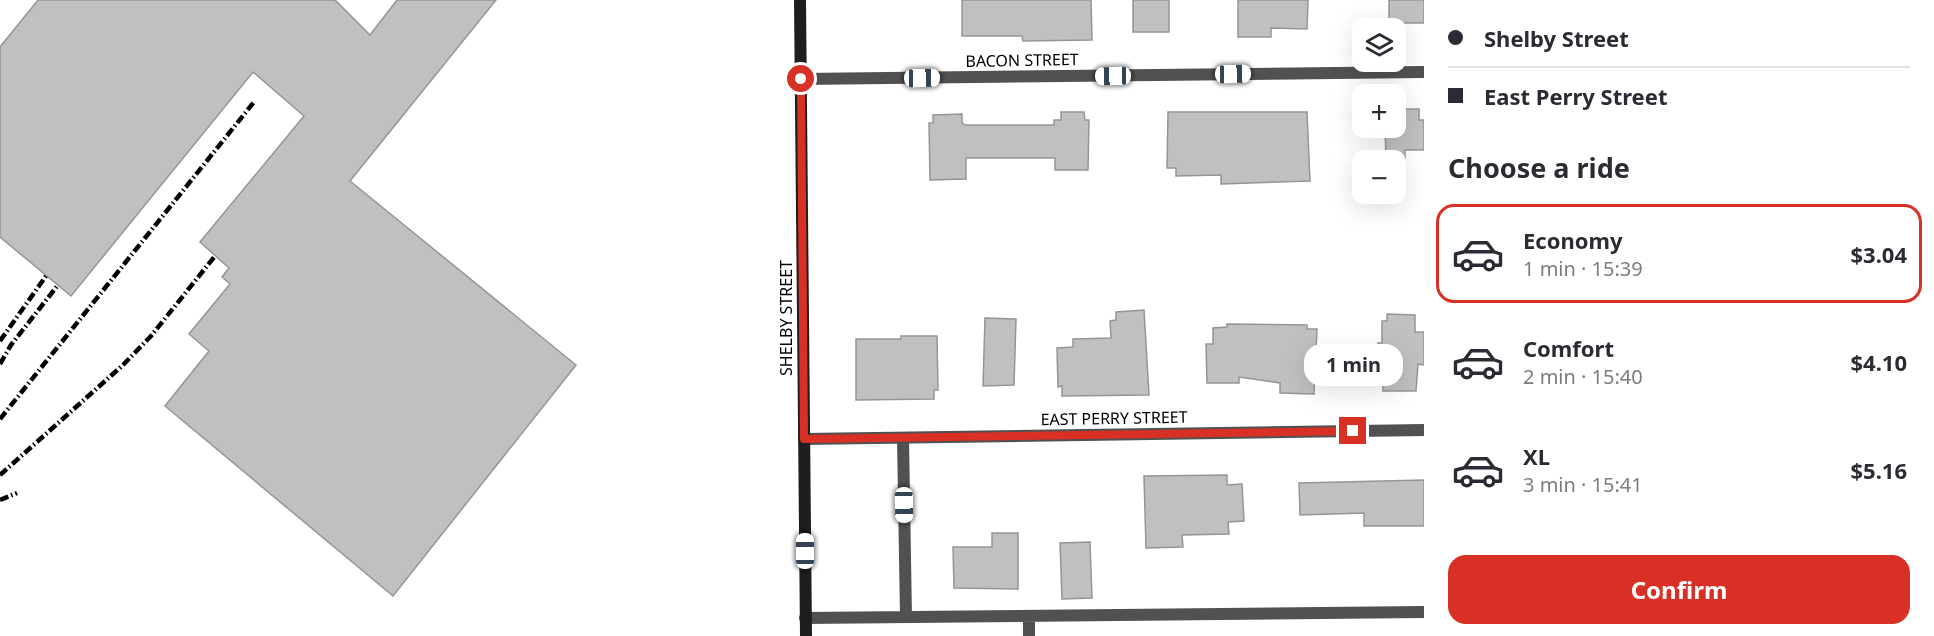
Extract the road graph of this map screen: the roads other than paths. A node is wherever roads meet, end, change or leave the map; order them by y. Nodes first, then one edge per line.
1 (800, 0) edge
2 (1424, 72) edge
3 (801, 79) junction
4 (1424, 430) edge
5 (903, 438) junction
6 (804, 439) junction
7 (1424, 612) edge
8 (1029, 616) junction
9 (906, 617) junction
10 (805, 618) junction
11 (806, 636) edge
12 (1029, 636) edge

1 - 3 main road, SHELBY STREET
2 - 3 street, BACON STREET
3 - 6 main road, SHELBY STREET
4 - 5 street, EAST PERRY STREET
5 - 6 street, EAST PERRY STREET
5 - 9 street
6 - 10 main road, SHELBY STREET
7 - 8 street
8 - 9 street
8 - 12 street
9 - 10 street
10 - 11 main road, SHELBY STREET

